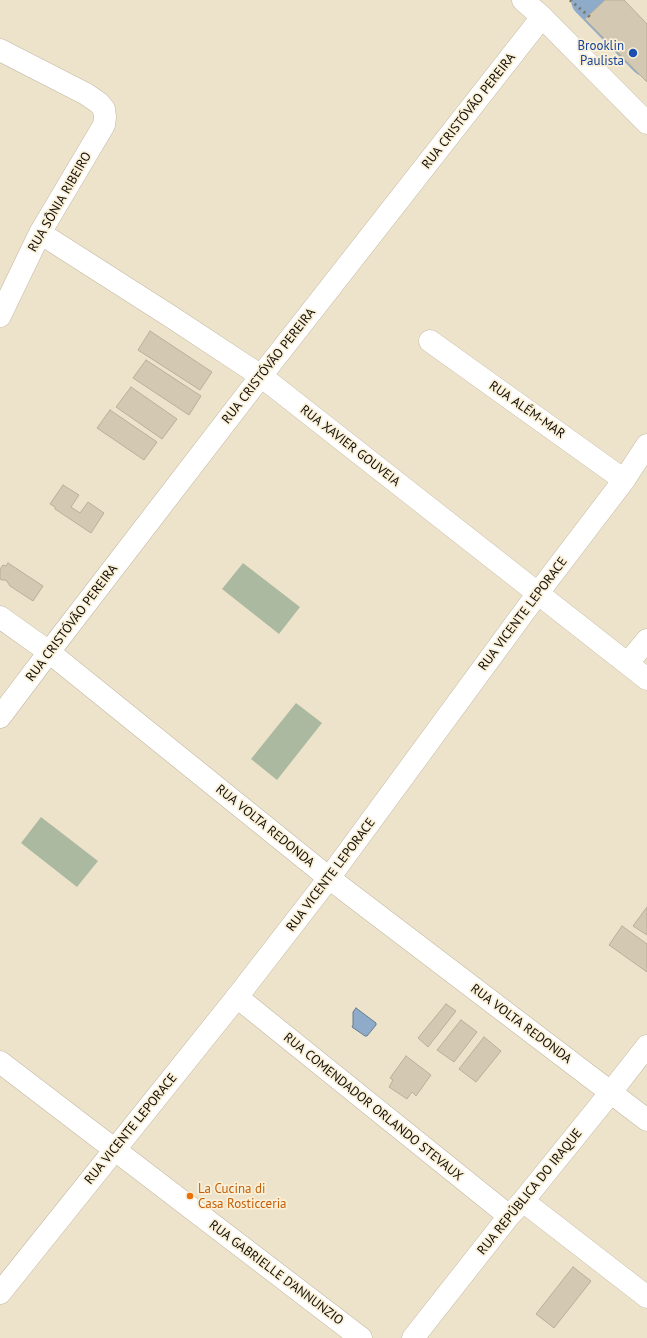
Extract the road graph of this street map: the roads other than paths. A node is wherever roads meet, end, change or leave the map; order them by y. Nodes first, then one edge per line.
1 (523, 0) edge
2 (542, 17) junction
3 (0, 50) edge
4 (647, 123) edge
5 (40, 233) junction
6 (0, 316) edge
7 (430, 341) dead end
8 (261, 376) junction
9 (647, 445) edge
10 (624, 480) junction
11 (538, 593) junction
12 (0, 617) edge
13 (647, 640) edge
14 (49, 652) junction
15 (628, 663) junction
16 (647, 679) edge
17 (0, 717) edge
18 (329, 878) junction
19 (237, 997) junction
20 (647, 1046) edge
21 (0, 1062) edge
22 (611, 1092) junction
23 (647, 1120) edge
24 (114, 1150) junction
25 (516, 1208) junction
26 (0, 1293) edge
27 (647, 1297) edge
28 (361, 1338) edge
29 (413, 1338) edge

1 - 2 street
2 - 4 street
2 - 8 street, RUA CRISTÓVÃO PEREIRA
3 - 5 street, RUA SÔNIA RIBEIRO
5 - 6 street, RUA SÔNIA RIBEIRO
5 - 8 street, RUA XAVIER GOUVEIA
7 - 10 street, RUA ALÉM-MAR
8 - 11 street, RUA XAVIER GOUVEIA
8 - 14 street, RUA CRISTÓVÃO PEREIRA
9 - 10 street, RUA VICENTE LEPORACE
10 - 11 street, RUA VICENTE LEPORACE
11 - 15 street, RUA XAVIER GOUVEIA
11 - 18 street, RUA VICENTE LEPORACE
12 - 14 street, RUA VOLTA REDONDA
13 - 15 street
14 - 17 street, RUA CRISTÓVÃO PEREIRA
14 - 18 street, RUA VOLTA REDONDA
15 - 16 street, RUA XAVIER GOUVEIA
18 - 19 street, RUA VICENTE LEPORACE
18 - 22 street, RUA VOLTA REDONDA
19 - 24 street, RUA VICENTE LEPORACE
19 - 25 street, RUA COMENDADOR ORLANDO STEVAUX
20 - 22 street, RUA REPÚBLICA DO IRAQUE
21 - 24 street, RUA GABRIELLE D'ANNUNZIO
22 - 23 street, RUA VOLTA REDONDA
22 - 25 street, RUA REPÚBLICA DO IRAQUE
24 - 26 street, RUA VICENTE LEPORACE
24 - 28 street, RUA GABRIELLE D'ANNUNZIO
25 - 27 street, RUA COMENDADOR ORLANDO STEVAUX
25 - 29 street, RUA REPÚBLICA DO IRAQUE

